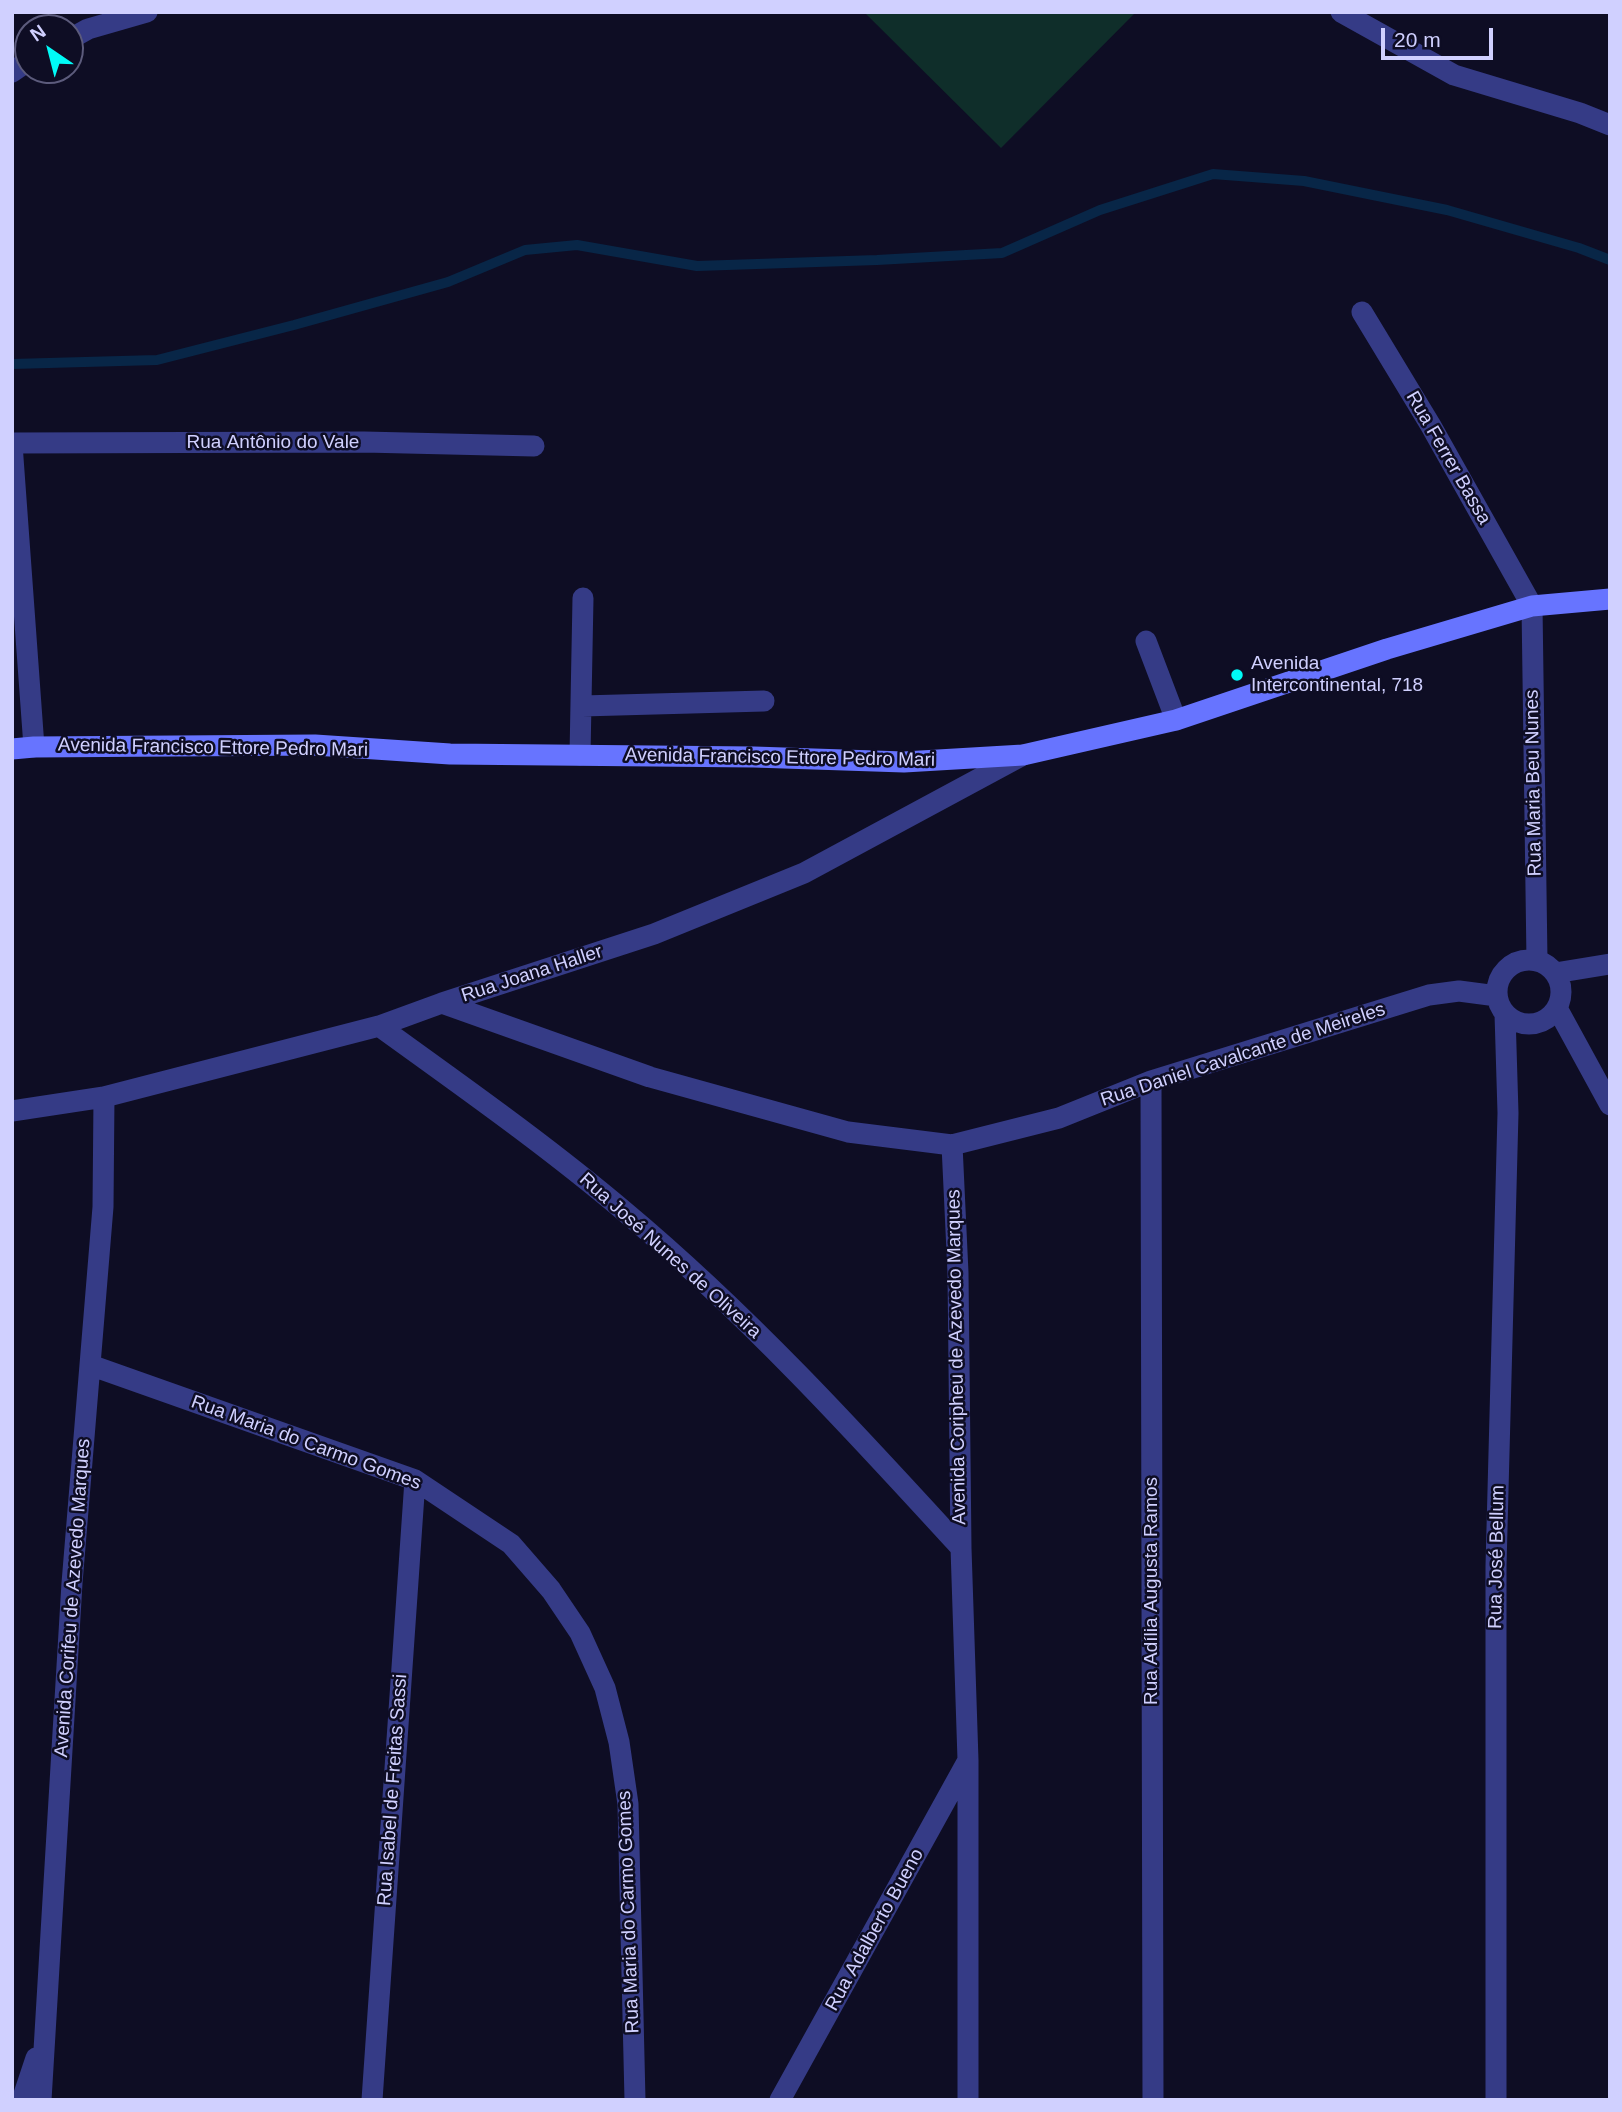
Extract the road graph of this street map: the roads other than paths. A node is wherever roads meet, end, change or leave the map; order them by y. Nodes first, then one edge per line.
1 (147, 12) edge
2 (1340, 12) edge
3 (84, 31) edge
4 (1610, 125) edge
5 (1362, 312) dead end
6 (12, 444) edge
7 (534, 446) dead end
8 (583, 598) dead end
9 (1610, 599) edge
10 (1532, 606) junction
11 (1146, 641) dead end
12 (764, 701) dead end
13 (582, 706) junction
14 (1176, 720) junction
15 (34, 747) junction
16 (12, 749) edge
17 (580, 755) junction
18 (1023, 755) junction
19 (1537, 961) junction
20 (1610, 964) edge
21 (1555, 973) junction
22 (442, 1003) junction
23 (1501, 1005) junction
24 (1557, 1008) junction
25 (379, 1026) junction
26 (1151, 1082) junction
27 (104, 1097) junction
28 (1610, 1105) edge
29 (12, 1111) edge
30 (952, 1145) junction
31 (90, 1365) junction
32 (415, 1480) junction
33 (961, 1548) junction
34 (968, 1760) junction
35 (45, 2033) junction
36 (22, 2100) edge
37 (41, 2100) edge
38 (372, 2100) edge
39 (635, 2100) edge
40 (780, 2100) edge
41 (968, 2100) edge
42 (1153, 2100) edge
43 (1496, 2100) edge

1 - 3 street
2 - 4 street
5 - 10 street, Rua Ferrer Bassa
6 - 7 street, Rua Antônio do Vale
6 - 15 street
8 - 13 street
9 - 10 street, Avenida Francisco Ettore Pedro Mari
10 - 14 street, Avenida Francisco Ettore Pedro Mari
10 - 19 street, Rua Maria Beu Nunes
11 - 14 street
12 - 13 street
13 - 17 street
14 - 18 street, Avenida Francisco Ettore Pedro Mari
15 - 16 street, Avenida Francisco Ettore Pedro Mari
15 - 17 street, Avenida Francisco Ettore Pedro Mari
17 - 18 street, Avenida Francisco Ettore Pedro Mari
18 - 22 street, Rua Joana Haller
19 - 21 street
19 - 23 street
20 - 21 street
21 - 24 street
22 - 25 street, Rua Joana Haller
22 - 30 street
23 - 24 street
23 - 26 street, Rua Daniel Cavalcante de Meireles
23 - 43 street, Rua José Bellum
24 - 28 street
25 - 27 street, Rua Joana Haller
25 - 33 street, Rua José Nunes de Oliveira
26 - 30 street, Rua Daniel Cavalcante de Meireles
26 - 42 street, Rua Adília Augusta Ramos
27 - 29 street, Rua Joana Haller
27 - 31 street, Avenida Corifeu de Azevedo Marques
30 - 33 street, Avenida Coripheu de Azevedo Marques
31 - 32 street, Rua Maria do Carmo Gomes
31 - 35 street, Avenida Corifeu de Azevedo Marques
32 - 38 street, Rua Isabel de Freitas Sassi
32 - 39 street, Rua Maria do Carmo Gomes
33 - 34 street, Avenida Coripheu de Azevedo Marques
34 - 40 street, Rua Adalberto Bueno
34 - 41 street, Avenida Coripheu de Azevedo Marques
35 - 36 street
35 - 37 street, Avenida Corifeu de Azevedo Marques

